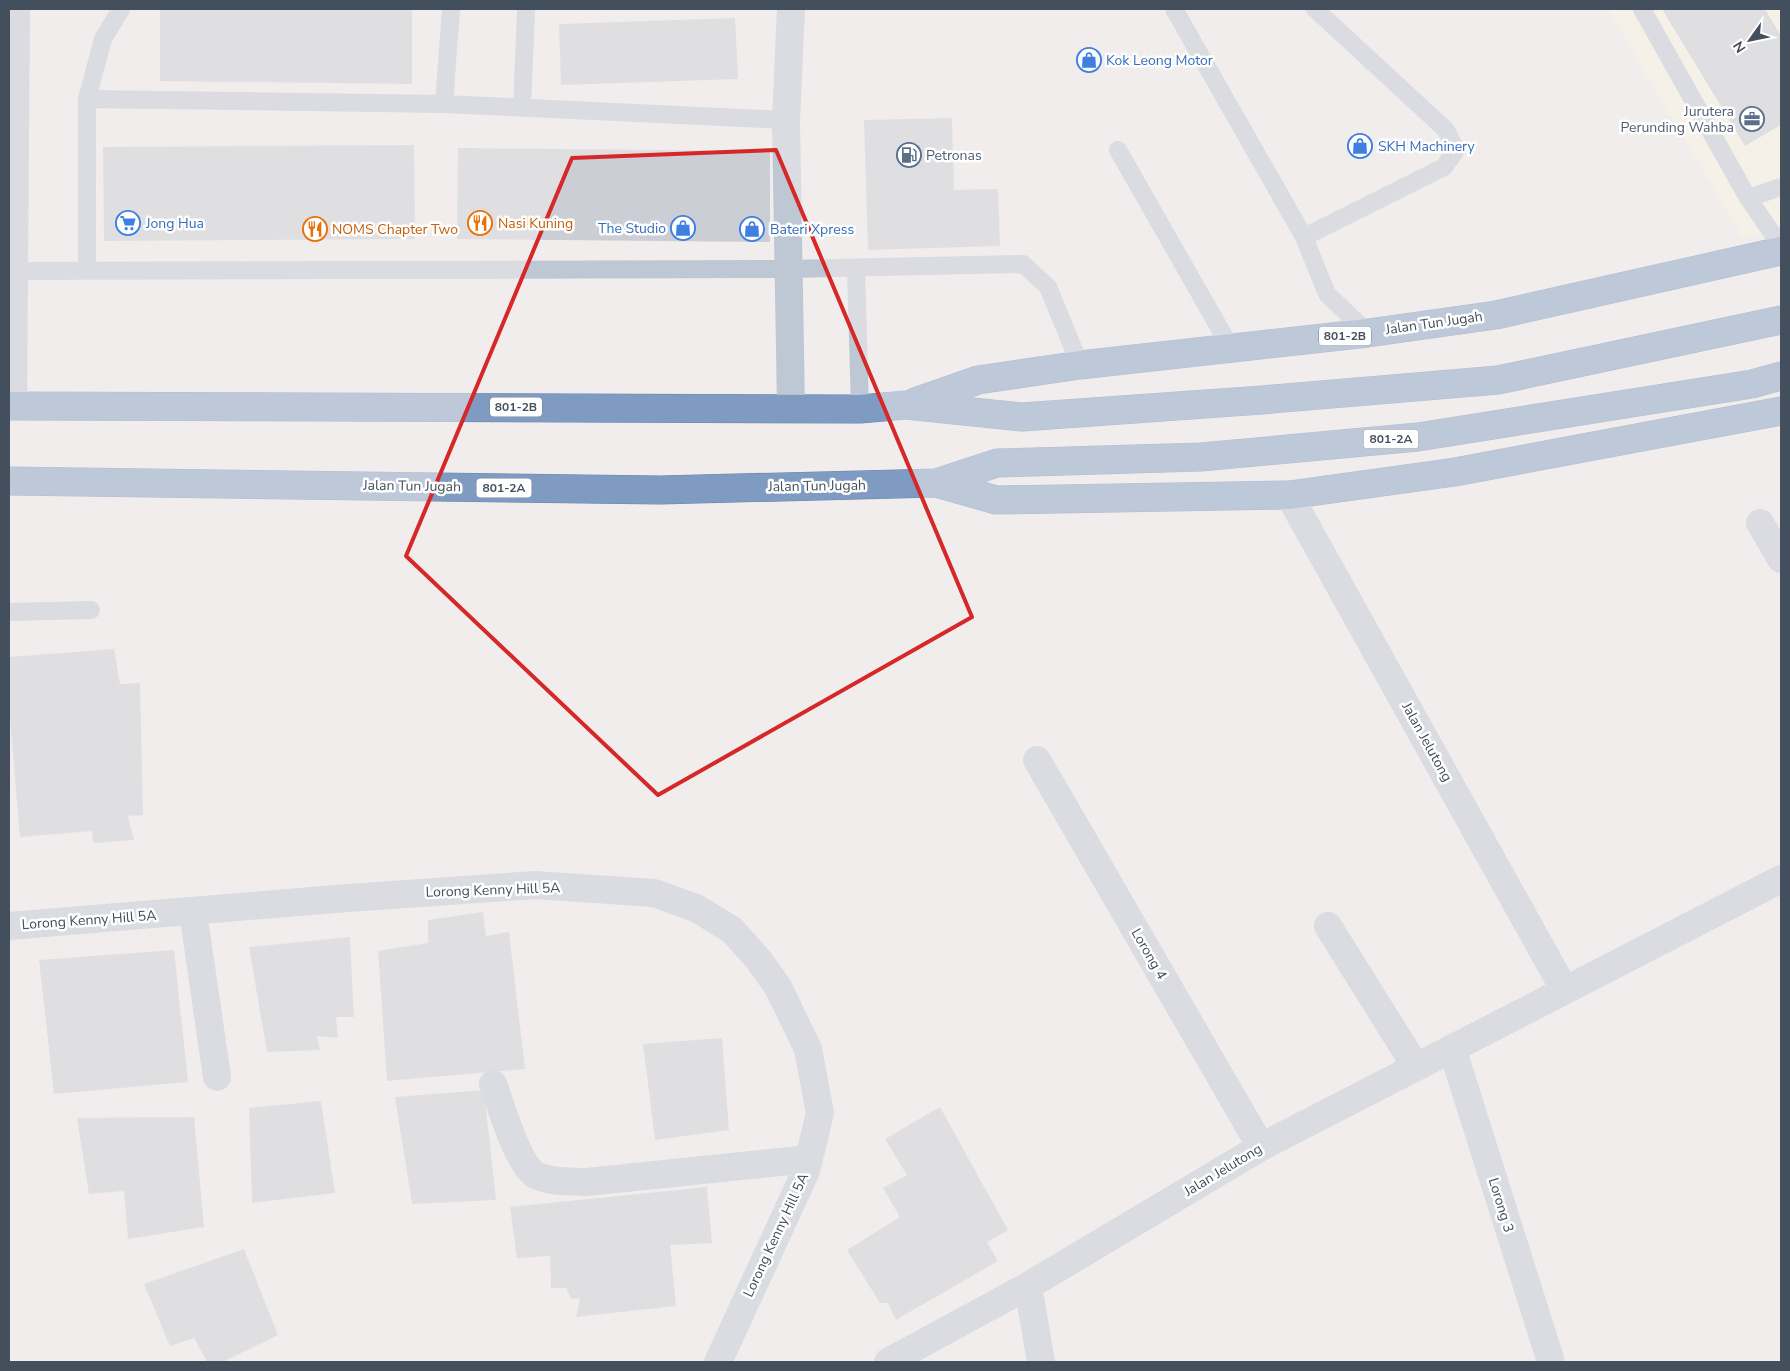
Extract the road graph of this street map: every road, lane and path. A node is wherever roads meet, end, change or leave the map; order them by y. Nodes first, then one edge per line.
1 (16, 9) edge
2 (121, 9) edge
3 (450, 9) edge
4 (526, 9) edge
5 (790, 9) edge
6 (1174, 9) edge
7 (1315, 9) edge
8 (1642, 9) edge
9 (87, 100) junction
10 (444, 104) junction
11 (522, 107) junction
12 (11, 119) edge
13 (786, 120) junction
14 (1118, 150) dead end
15 (1781, 187) edge
16 (1748, 198) junction
17 (1304, 237) junction
18 (1781, 246) edge
19 (1781, 251) edge
20 (856, 268) junction
21 (788, 269) junction
22 (87, 270) junction
23 (11, 271) edge
24 (1781, 320) edge
25 (1368, 333) junction
26 (1232, 350) junction
27 (1080, 365) junction
28 (1781, 376) edge
29 (906, 405) junction
30 (11, 406) edge
31 (791, 408) junction
32 (860, 409) junction
33 (1781, 412) edge
34 (9, 481) edge
35 (936, 483) junction
36 (1289, 495) junction
37 (1760, 523) dead end
38 (1781, 559) edge
39 (91, 610) dead end
40 (9, 612) edge
41 (1037, 760) dead end
42 (1781, 879) edge
43 (193, 912) junction
44 (9, 926) edge
45 (1328, 926) dead end
46 (1564, 989) junction
47 (1452, 1048) junction
48 (1416, 1067) junction
49 (217, 1077) dead end
50 (493, 1084) dead end
51 (1261, 1147) junction
52 (809, 1159) junction
53 (1028, 1286) junction
54 (718, 1362) edge
55 (888, 1362) edge
56 (1041, 1362) edge
57 (1551, 1362) edge

1 - 12 street
2 - 9 lane
3 - 10 lane
4 - 11 lane
5 - 13 street
6 - 17 lane
7 - 17 lane
8 - 16 lane
9 - 10 lane
9 - 22 lane
10 - 11 lane
11 - 13 lane
12 - 23 street
13 - 21 street
14 - 26 lane
15 - 16 lane
16 - 18 lane
17 - 25 lane
19 - 25 highway, Jalan Tun Jugah / 801-2B
20 - 21 lane
20 - 27 lane
20 - 32 lane
21 - 22 lane
21 - 31 street
22 - 23 lane
23 - 30 street
24 - 29 highway, Jalan Tun Jugah / 801-2B
25 - 26 highway, Jalan Tun Jugah / 801-2B
26 - 27 highway, Jalan Tun Jugah / 801-2B
27 - 29 highway, Jalan Tun Jugah / 801-2B
28 - 35 highway, Jalan Tun Jugah / 801-2A
29 - 32 highway, Jalan Tun Jugah / 801-2B
30 - 31 highway, Jalan Tun Jugah / 801-2B
31 - 32 highway, Jalan Tun Jugah / 801-2B
33 - 36 highway, Jalan Tun Jugah / 801-2A
34 - 35 highway, Jalan Tun Jugah / 801-2A
35 - 36 highway, Jalan Tun Jugah / 801-2A
36 - 46 street, Jalan Jelutong
37 - 38 street
39 - 40 lane
41 - 51 street, Lorong 4
42 - 46 street, Jalan Jelutong
43 - 44 street, Lorong Kenny Hill 5A
43 - 49 street
43 - 52 street, Lorong Kenny Hill 5A
45 - 48 street
46 - 47 street, Jalan Jelutong
47 - 48 street, Jalan Jelutong
47 - 57 street, Lorong 3
48 - 51 street, Jalan Jelutong
50 - 52 street
51 - 53 street, Jalan Jelutong
52 - 54 street, Lorong Kenny Hill 5A
53 - 55 street, Jalan Jelutong
53 - 56 street

